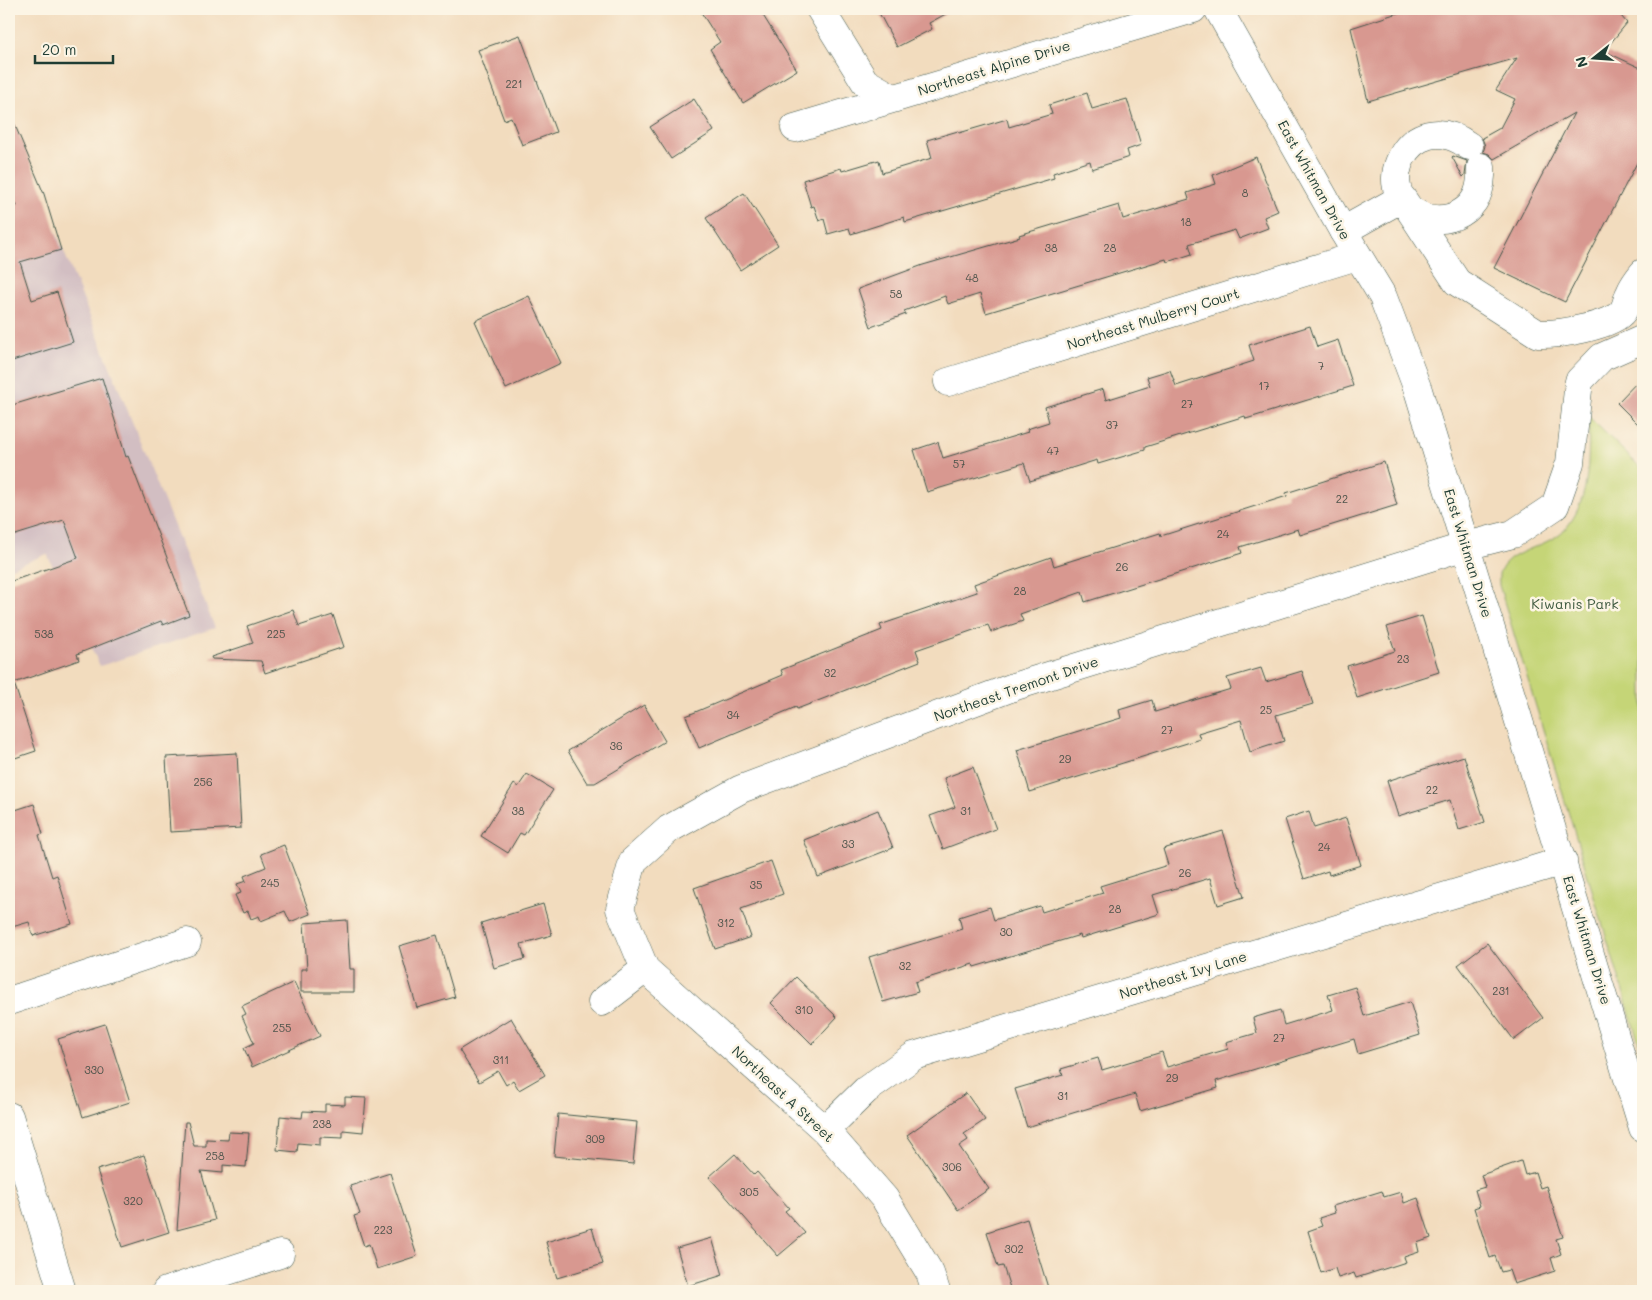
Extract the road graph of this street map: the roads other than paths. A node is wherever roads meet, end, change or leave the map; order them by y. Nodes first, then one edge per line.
1 (820, 9) edge
2 (1193, 9) edge
3 (1218, 9) edge
4 (893, 98) junction
5 (795, 128) dead end
6 (1402, 198) junction
7 (1343, 232) junction
8 (1357, 256) junction
9 (1643, 273) edge
10 (1643, 339) edge
11 (948, 382) dead end
12 (1466, 546) junction
13 (1563, 861) junction
14 (620, 909) joint
15 (188, 942) dead end
16 (645, 969) junction
17 (9, 1001) edge
18 (602, 1002) dead end
19 (9, 1116) edge
20 (1643, 1128) edge
21 (825, 1130) junction
22 (280, 1254) dead end
23 (62, 1291) edge
24 (166, 1291) edge
25 (936, 1291) edge

1 - 4 street
2 - 4 street, Northeast Alpine Drive
3 - 7 street, East Whitman Drive
4 - 5 street, Northeast Alpine Drive
6 - 6 street
6 - 7 street
6 - 9 street
7 - 8 street, East Whitman Drive
8 - 11 street, Northeast Mulberry Court
8 - 12 street, East Whitman Drive
10 - 12 street, Northeast Tremont Drive
12 - 13 street, East Whitman Drive
12 - 14 street, Northeast Tremont Drive
13 - 20 street, East Whitman Drive
13 - 21 street, Northeast Ivy Lane
14 - 16 street, Northeast A Street
15 - 17 street
16 - 18 street
16 - 21 street, Northeast A Street
19 - 23 street
21 - 25 street, Northeast A Street
22 - 24 street

